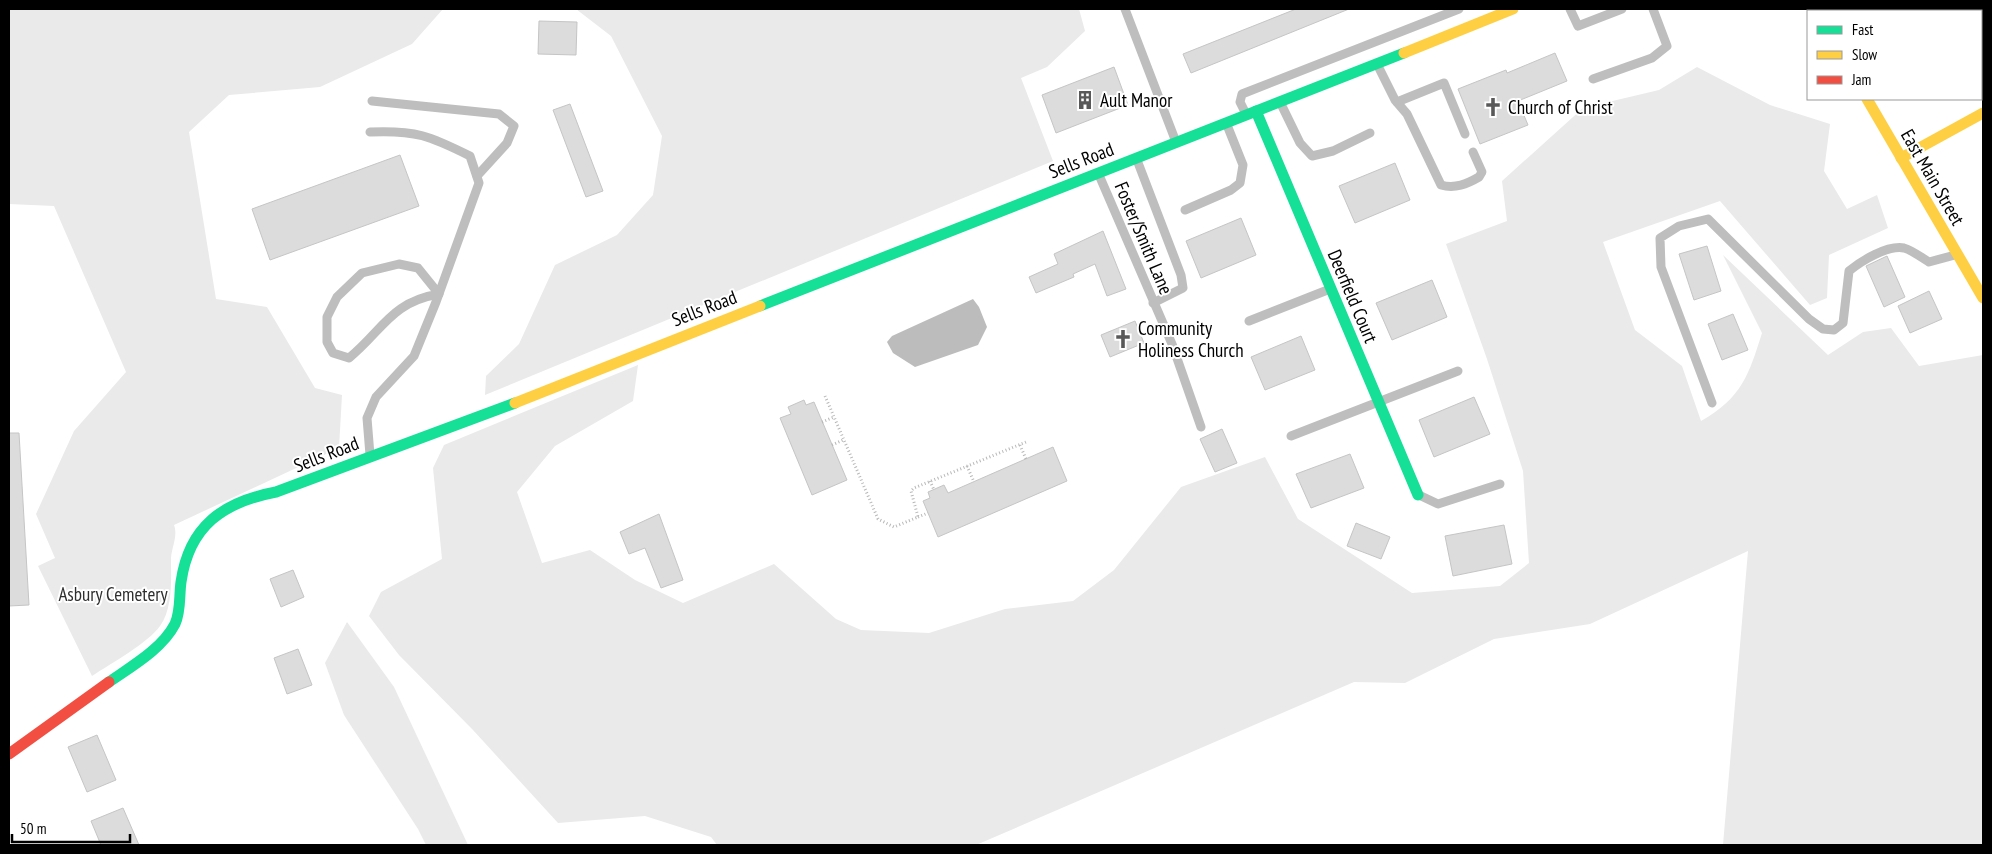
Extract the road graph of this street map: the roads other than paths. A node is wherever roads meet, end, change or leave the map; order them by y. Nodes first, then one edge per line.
1 (1125, 9) edge
2 (1460, 9) edge
3 (1513, 9) edge
4 (1570, 9) edge
5 (1622, 9) edge
6 (1653, 9) edge
7 (1467, 27) junction
8 (1408, 40) junction
9 (1352, 62) junction
10 (1377, 64) junction
11 (1592, 79) dead end
12 (1298, 83) junction
13 (1869, 100) edge
14 (372, 101) dead end
15 (1280, 102) junction
16 (1397, 102) junction
17 (1251, 113) junction
18 (1983, 113) edge
19 (1226, 122) junction
20 (370, 132) dead end
21 (1370, 133) dead end
22 (1465, 134) dead end
23 (1176, 142) junction
24 (1473, 152) dead end
25 (1136, 158) junction
26 (1901, 158) junction
27 (1098, 172) junction
28 (476, 176) junction
29 (1185, 210) dead end
30 (1958, 254) junction
31 (1330, 289) junction
32 (439, 294) junction
33 (1983, 298) edge
34 (1153, 303) junction
35 (1249, 321) dead end
36 (1458, 371) dead end
37 (1378, 401) junction
38 (1712, 403) dead end
39 (1202, 427) dead end
40 (1291, 436) dead end
41 (370, 455) junction
42 (1500, 484) dead end
43 (1418, 495) joint
44 (9, 754) edge

1 - 23 lane
2 - 7 lane
2 - 8 lane
3 - 7 street, Sells Road
4 - 5 lane
6 - 11 lane
7 - 8 street, Sells Road
8 - 9 lane
8 - 10 street, Sells Road
9 - 10 street, Sells Road
9 - 12 street, Sells Road
9 - 12 lane
10 - 16 lane
12 - 15 street, Sells Road
12 - 17 lane
13 - 26 street, East Main Street
14 - 28 lane
15 - 17 street, Sells Road
15 - 21 lane
16 - 22 lane
16 - 24 lane
17 - 19 street, Sells Road
17 - 31 street, Deerfield Court
18 - 26 street
19 - 23 street, Sells Road
19 - 29 lane
20 - 28 lane
23 - 25 street, Sells Road
25 - 27 street, Sells Road
25 - 34 lane
26 - 30 street, East Main Street
27 - 34 lane, Foster/Smith Lane
27 - 41 street, Sells Road
28 - 32 lane
30 - 33 street, East Main Street
30 - 38 lane
31 - 35 lane
31 - 37 street, Deerfield Court
32 - 32 lane
32 - 41 lane
34 - 39 lane, Foster/Smith Lane
36 - 37 lane
37 - 40 lane
37 - 43 street, Deerfield Court
41 - 44 street, Sells Road
42 - 43 lane

